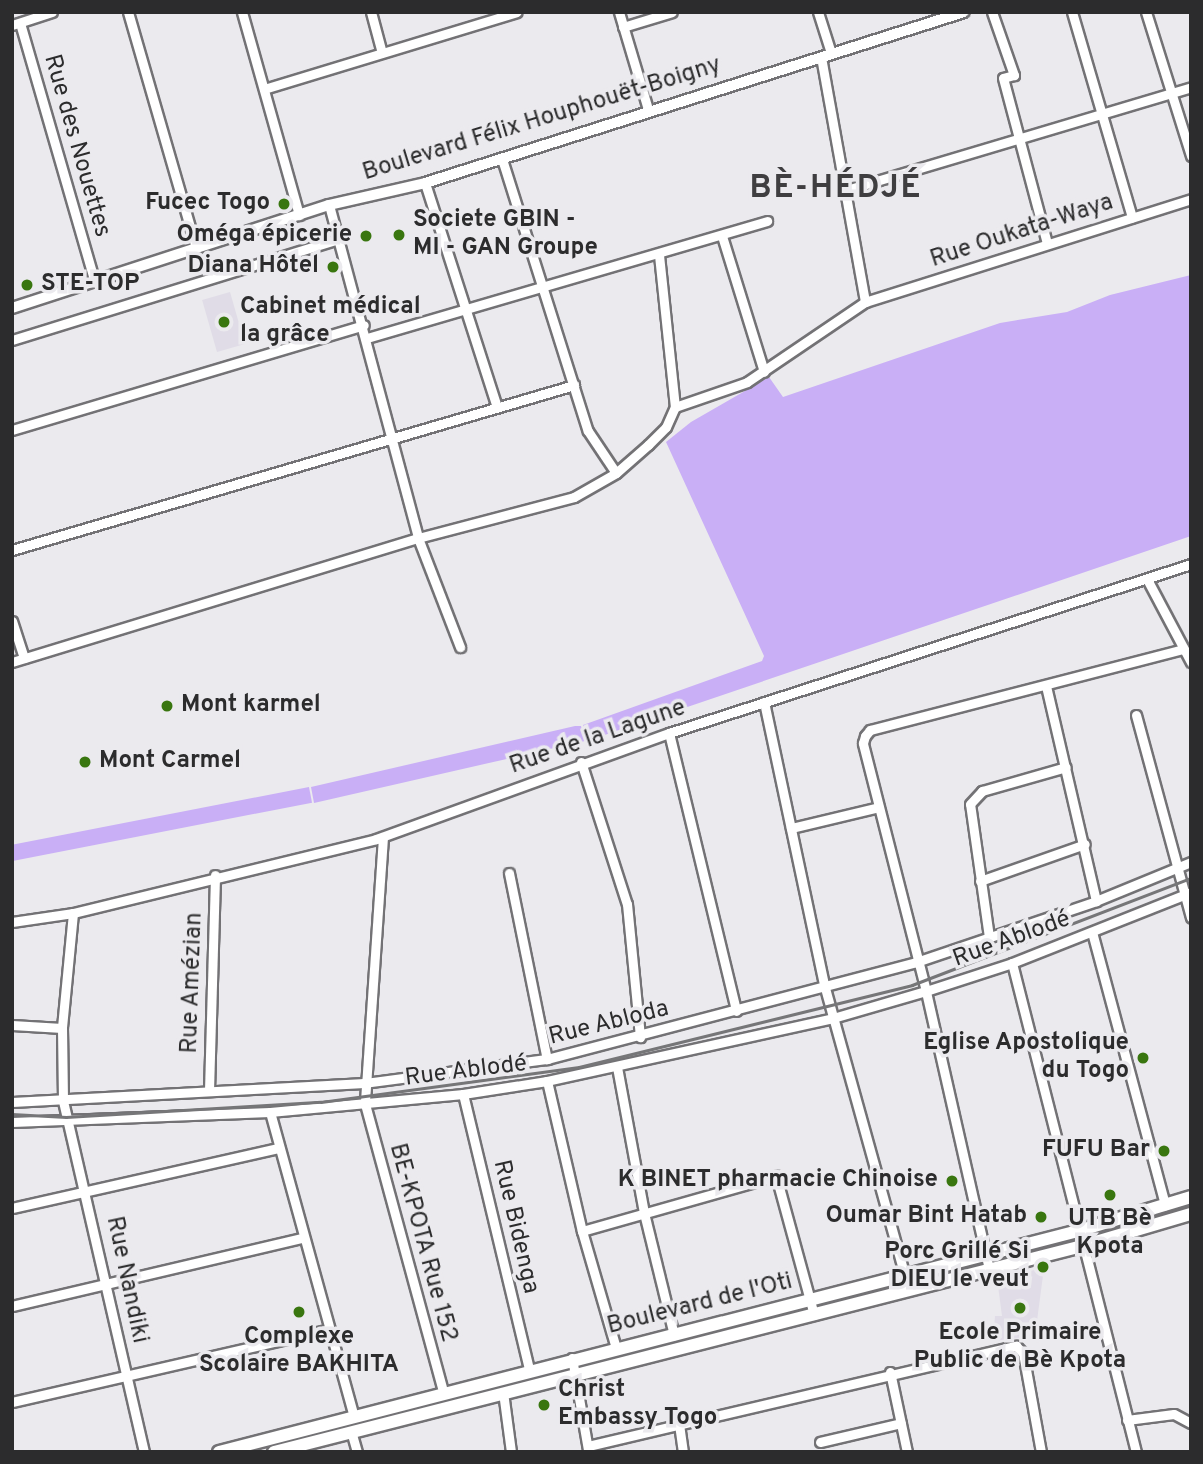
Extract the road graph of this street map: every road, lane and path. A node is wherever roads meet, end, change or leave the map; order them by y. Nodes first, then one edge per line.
1 (52, 12) edge
2 (128, 12) edge
3 (242, 12) edge
4 (371, 12) edge
5 (517, 12) edge
6 (619, 12) edge
7 (672, 12) edge
8 (818, 12) edge
9 (964, 12) edge
10 (992, 12) edge
11 (1072, 12) edge
12 (1146, 12) edge
13 (497, 15) edge
14 (16, 24) edge
15 (623, 27) junction
16 (382, 53) junction
17 (826, 55) junction
18 (1191, 87) edge
19 (264, 89) junction
20 (1171, 93) junction
21 (648, 109) junction
22 (1101, 115) junction
23 (1020, 138) junction
24 (1191, 156) edge
25 (502, 159) junction
26 (425, 183) junction
27 (843, 191) junction
28 (1191, 199) edge
29 (329, 205) junction
30 (299, 215) junction
31 (1132, 217) junction
32 (767, 221) dead end
33 (722, 236) junction
34 (339, 239) junction
35 (1047, 243) junction
36 (196, 247) junction
37 (659, 255) junction
38 (94, 279) junction
39 (544, 287) junction
40 (865, 302) junction
41 (12, 307) edge
42 (467, 310) junction
43 (364, 325) junction
44 (367, 338) junction
45 (12, 340) edge
46 (764, 372) junction
47 (574, 385) junction
48 (497, 407) junction
49 (675, 407) junction
50 (12, 430) edge
51 (391, 436) junction
52 (616, 473) junction
53 (418, 538) junction
54 (12, 550) edge
55 (1191, 564) edge
56 (1147, 579) junction
57 (12, 621) edge
58 (460, 647) dead end
59 (1184, 649) junction
60 (24, 658) junction
61 (12, 662) edge
62 (1191, 662) edge
63 (1046, 686) junction
64 (764, 702) junction
65 (1136, 715) dead end
66 (669, 733) junction
67 (582, 762) junction
68 (1066, 767) junction
69 (879, 807) junction
70 (790, 828) junction
71 (383, 836) junction
72 (1085, 844) junction
73 (1191, 862) edge
74 (1176, 868) junction
75 (509, 873) dead end
76 (215, 875) junction
77 (980, 881) junction
78 (1188, 894) edge
79 (1096, 901) junction
80 (73, 913) junction
81 (1191, 918) edge
82 (12, 922) edge
83 (1092, 932) junction
84 (989, 937) junction
85 (916, 962) junction
86 (1012, 963) junction
87 (825, 988) junction
88 (926, 991) junction
89 (736, 1012) junction
90 (833, 1018) junction
91 (12, 1025) edge
92 (62, 1028) junction
93 (640, 1037) junction
94 (547, 1059) junction
95 (617, 1067) junction
96 (547, 1081) junction
97 (364, 1083) junction
98 (209, 1091) junction
99 (463, 1094) junction
100 (63, 1101) junction
101 (12, 1102) edge
102 (365, 1104) junction
103 (270, 1112) junction
104 (67, 1120) junction
105 (12, 1122) edge
106 (279, 1148) junction
107 (86, 1191) junction
108 (1191, 1197) edge
109 (1165, 1205) junction
110 (12, 1208) edge
111 (644, 1213) junction
112 (1191, 1214) edge
113 (582, 1231) junction
114 (1078, 1231) junction
115 (303, 1238) junction
116 (1082, 1246) junction
117 (985, 1253) junction
118 (989, 1269) junction
119 (904, 1273) junction
120 (106, 1282) junction
121 (810, 1300) junction
122 (12, 1306) edge
123 (814, 1314) junction
124 (330, 1329) junction
125 (674, 1335) junction
126 (617, 1348) junction
127 (572, 1358) junction
128 (528, 1369) junction
129 (890, 1372) junction
130 (575, 1374) junction
131 (127, 1376) junction
132 (443, 1391) junction
133 (503, 1392) junction
134 (12, 1402) edge
135 (354, 1416) junction
136 (1127, 1420) junction
137 (901, 1423) junction
138 (1191, 1423) edge
139 (679, 1424) junction
140 (351, 1431) junction
141 (820, 1442) dead end
142 (588, 1449) edge
143 (144, 1452) edge
144 (219, 1452) edge
145 (274, 1452) edge
146 (357, 1452) edge
147 (511, 1452) edge
148 (683, 1452) edge
149 (906, 1452) edge
150 (1041, 1452) edge
151 (1136, 1452) edge

1 - 14 street
2 - 36 street
3 - 19 street
4 - 16 street
5 - 13 street
6 - 15 street
7 - 15 street
8 - 17 street
9 - 17 street, Boulevard Félix Houphouët-Boigny
10 - 23 street
11 - 22 street
12 - 20 street
13 - 16 street
14 - 38 street, Rue des Nouettes
15 - 21 street
16 - 19 street
17 - 21 street, Boulevard Félix Houphouët-Boigny
17 - 27 street
18 - 20 street
19 - 30 street
20 - 22 street
20 - 24 street
21 - 25 street, Boulevard Félix Houphouët-Boigny
22 - 23 street
22 - 31 street
23 - 27 street
23 - 35 street
25 - 26 street, Boulevard Félix Houphouët-Boigny
25 - 39 street
26 - 29 street, Boulevard Félix Houphouët-Boigny
26 - 42 street
27 - 40 street
28 - 31 street, Rue Oukata-Waya
29 - 30 street, Boulevard Félix Houphouët-Boigny
29 - 34 street
30 - 36 street, Boulevard Félix Houphouët-Boigny
31 - 35 street, Rue Oukata-Waya
32 - 33 street
33 - 37 street
33 - 46 street
34 - 43 street
34 - 45 street
35 - 40 street, Rue Oukata-Waya
36 - 38 street, Boulevard Félix Houphouët-Boigny
37 - 39 street
37 - 49 street
38 - 41 street, Boulevard Félix Houphouët-Boigny
39 - 42 street
39 - 47 street
40 - 46 street, Rue Oukata-Waya
42 - 44 street
42 - 48 street
43 - 44 street
43 - 50 street
44 - 51 street
46 - 49 street, Rue Oukata-Waya
47 - 48 street
47 - 52 street
48 - 51 street
49 - 52 street
51 - 53 street
51 - 54 street
52 - 53 street
53 - 58 street
53 - 60 street
55 - 56 street, Rue de la Lagune
56 - 59 street
56 - 64 street, Rue de la Lagune
57 - 60 street
59 - 62 street
59 - 63 street
60 - 61 street
63 - 68 street
63 - 69 street
64 - 66 street, Rue de la Lagune
64 - 70 street
65 - 74 street
66 - 67 street, Rue de la Lagune
66 - 89 street
67 - 71 street, Rue de la Lagune
67 - 93 street
68 - 72 street
68 - 77 street
69 - 70 street
69 - 85 street
70 - 87 street
71 - 76 street, Rue de la Lagune
71 - 97 street, BE-KPOTA Rue 152
72 - 77 street
72 - 79 street
73 - 74 street, Rue Abloda
74 - 78 street
74 - 79 street, Rue Abloda
75 - 94 street
76 - 80 street, Rue de la Lagune
76 - 98 street, Rue Amézian
77 - 84 street
78 - 81 street
78 - 83 street, Rue Ablodé
79 - 84 street, Rue Abloda
80 - 82 street, Rue de la Lagune
80 - 92 street, Rue Nandiki
83 - 86 street, Rue Ablodé
83 - 109 street
84 - 85 street, Rue Abloda
85 - 87 street, Rue Abloda
85 - 88 street
86 - 88 street, Rue Ablodé
86 - 114 street
87 - 89 street, Rue Abloda
87 - 90 street
88 - 90 street, Rue Ablodé
88 - 117 street
89 - 93 street, Rue Abloda
90 - 95 street, Rue Ablodé
90 - 119 street
91 - 92 street
92 - 100 street, Rue Nandiki
93 - 94 street, Rue Abloda
94 - 97 street, Rue Abloda
95 - 96 street, Rue Ablodé
95 - 111 street
96 - 99 street, Rue Ablodé
96 - 113 street
97 - 98 street, Rue Abloda
97 - 102 street, BE-KPOTA Rue 152
98 - 100 street, Rue Abloda
99 - 102 street, Rue Ablodé
99 - 128 street, Rue Bidenga
100 - 101 street, Rue Abloda
100 - 104 street, Rue Nandiki
102 - 103 street, Rue Ablodé
102 - 132 street, BE-KPOTA Rue 152
103 - 104 street, Rue Ablodé
103 - 106 street
104 - 105 street, Rue Ablodé
104 - 107 street, Rue Nandiki
106 - 107 street
106 - 115 street
107 - 110 street
107 - 120 street, Rue Nandiki
108 - 109 main road, Boulevard de l'Oti
109 - 114 main road, Boulevard de l'Oti
111 - 113 street
111 - 121 street
111 - 125 street
112 - 116 main road, Boulevard de l'Oti
113 - 126 street
114 - 116 street
114 - 117 main road, Boulevard de l'Oti
115 - 120 street
115 - 124 street
116 - 118 main road, Boulevard de l'Oti
116 - 136 street
117 - 118 street
117 - 119 main road, Boulevard de l'Oti
118 - 123 main road, Boulevard de l'Oti
119 - 121 main road, Boulevard de l'Oti
120 - 122 street
120 - 131 street, Rue Nandiki
121 - 123 street
121 - 125 main road, Boulevard de l'Oti
123 - 130 main road, Boulevard de l'Oti
124 - 131 street
124 - 135 street
125 - 126 main road, Boulevard de l'Oti
126 - 127 main road, Boulevard de l'Oti
127 - 128 main road, Boulevard de l'Oti
127 - 130 street
128 - 132 main road, Boulevard de l'Oti
129 - 137 street
129 - 139 street
129 - 150 street
130 - 133 main road, Boulevard de l'Oti
130 - 142 street
131 - 134 street
131 - 143 street, Rue Nandiki
132 - 135 main road, Boulevard de l'Oti
133 - 140 main road, Boulevard de l'Oti
133 - 147 street
135 - 144 main road, Boulevard de l'Oti
136 - 138 street
136 - 151 street
137 - 141 street
137 - 149 street
139 - 142 street
139 - 148 street
140 - 145 main road, Boulevard de l'Oti
140 - 146 street

